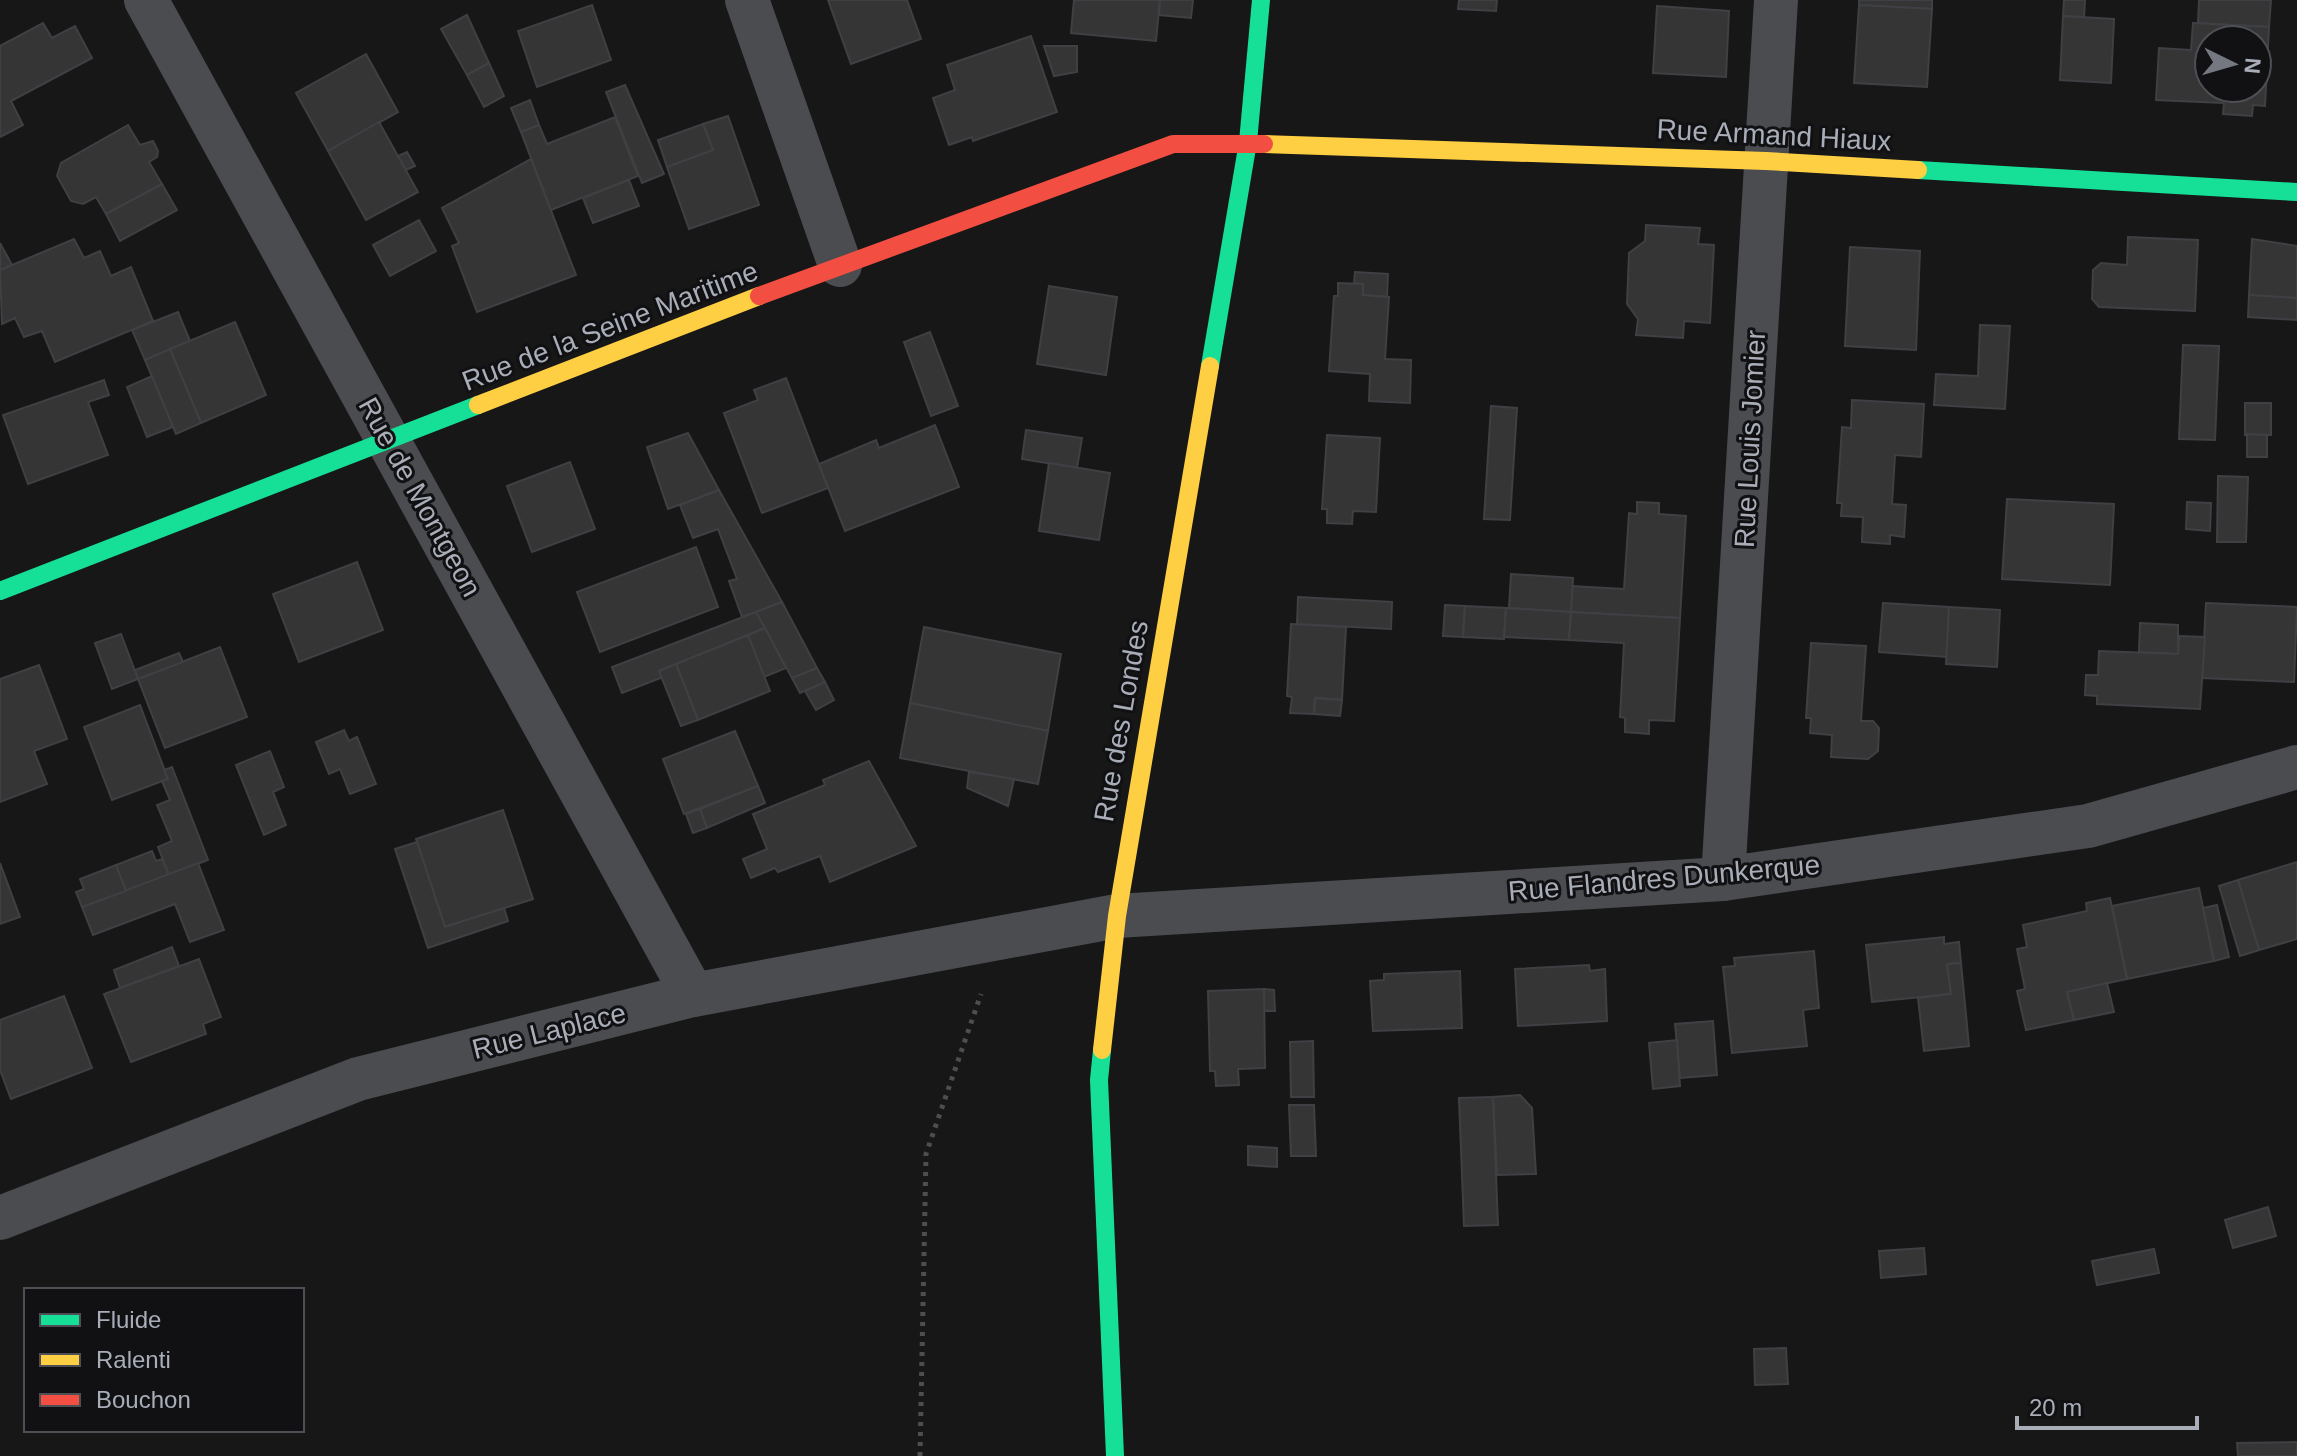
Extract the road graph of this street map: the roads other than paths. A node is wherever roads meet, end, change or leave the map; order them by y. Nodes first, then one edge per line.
1 (146, 0) edge
2 (747, 0) edge
3 (1261, 0) edge
4 (1776, 0) edge
5 (1248, 142) junction
6 (1766, 161) junction
7 (2297, 192) edge
8 (840, 265) junction
9 (389, 443) junction
10 (0, 591) edge
11 (2297, 767) edge
12 (1723, 879) junction
13 (1117, 916) junction
14 (693, 995) junction
15 (0, 1218) edge
16 (1115, 1456) edge

1 - 9 street, Rue de Montgeon
2 - 8 street
3 - 5 street, Rue des Londes
4 - 6 street, Rue Louis Jomier
5 - 6 street, Rue Armand Hiaux
5 - 8 street, Rue de la Seine Maritime
5 - 13 street, Rue des Londes
6 - 7 street, Rue Armand Hiaux
6 - 12 street, Rue Louis Jomier
8 - 9 street, Rue de la Seine Maritime
9 - 10 street, Rue de la Seine Maritime
9 - 14 street, Rue de Montgeon
11 - 12 street, Rue Flandres Dunkerque
12 - 13 street, Rue Flandres Dunkerque
13 - 14 street, Rue Laplace
13 - 16 street, Rue des Londes
14 - 15 street, Rue Laplace

